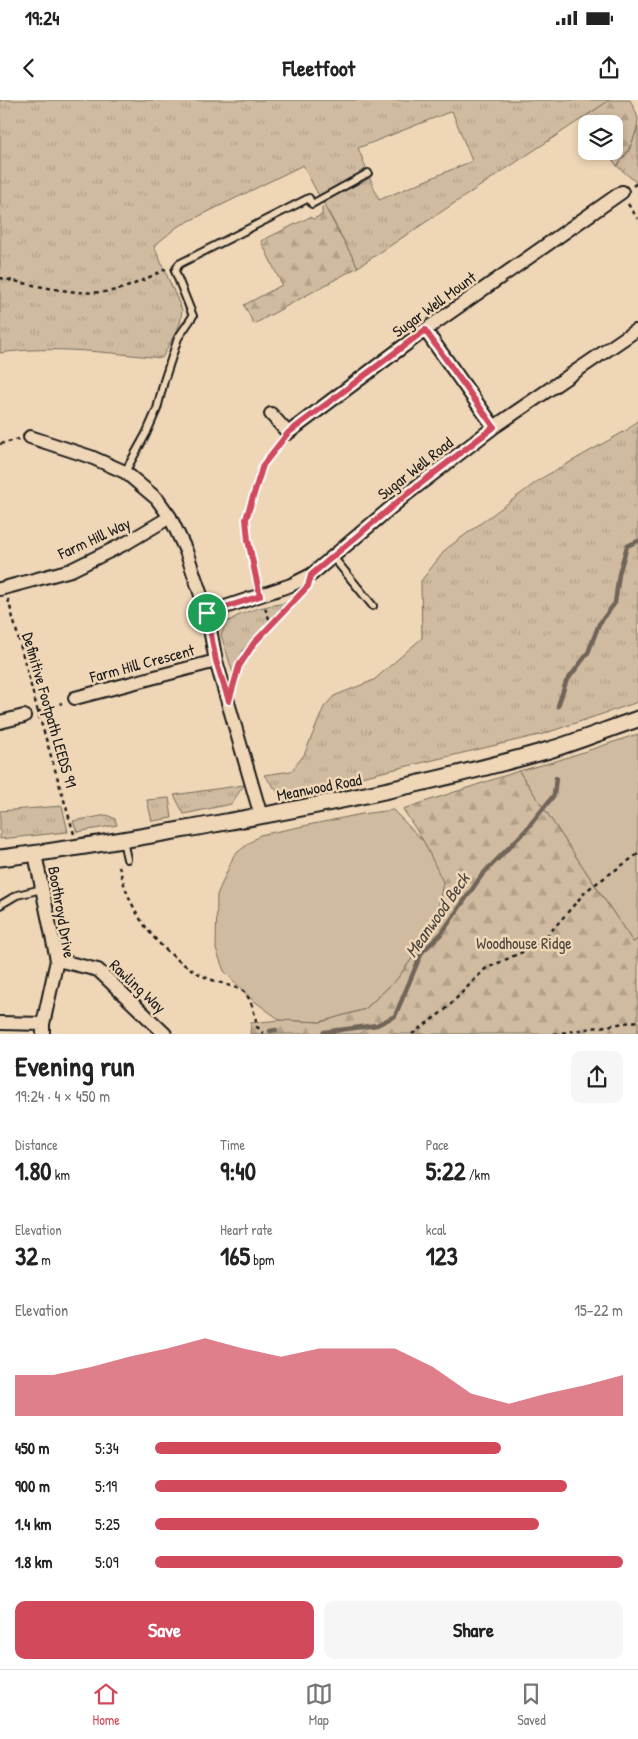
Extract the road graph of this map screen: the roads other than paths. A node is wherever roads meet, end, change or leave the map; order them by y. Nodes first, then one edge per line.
1 (368, 173) dead end
2 (622, 192) road end
3 (425, 330) junction
4 (637, 330) edge
5 (271, 414) dead end
6 (494, 427) junction
7 (30, 436) road end
8 (125, 472) junction
9 (170, 517) junction
10 (333, 557) junction
11 (2, 588) edge
12 (373, 606) dead end
13 (207, 613) junction
14 (216, 661) junction
15 (76, 698) road end
16 (24, 716) road end
17 (638, 719) edge
18 (0, 722) edge
19 (262, 816) junction
20 (123, 840) junction
21 (35, 854) junction
22 (0, 858) edge
23 (127, 859) dead end
24 (42, 889) junction
25 (0, 905) edge
26 (57, 960) junction
27 (0, 1023) edge
28 (43, 1029) edge
29 (165, 1034) edge

1 - 8 lane
2 - 3 street, Sugar Well Mount
3 - 5 street, Sugar Well Mount
3 - 6 street
4 - 6 street, Sugar Well Road
6 - 10 street, Sugar Well Road
7 - 8 street
8 - 9 street
9 - 11 street, Farm Hill Way
9 - 13 street
10 - 12 lane
10 - 13 street, Sugar Well Road
13 - 14 street
14 - 15 street, Farm Hill Crescent
14 - 19 street
16 - 18 street
17 - 19 street, Meanwood Road
19 - 20 street, Meanwood Road
20 - 21 street, Meanwood Road
20 - 23 lane
21 - 22 street, Meanwood Road
21 - 24 street, Boothroyd Drive
24 - 25 lane
24 - 26 street, Boothroyd Drive
26 - 28 street, Boothroyd Drive
26 - 29 street, Rawling Way
27 - 28 street

